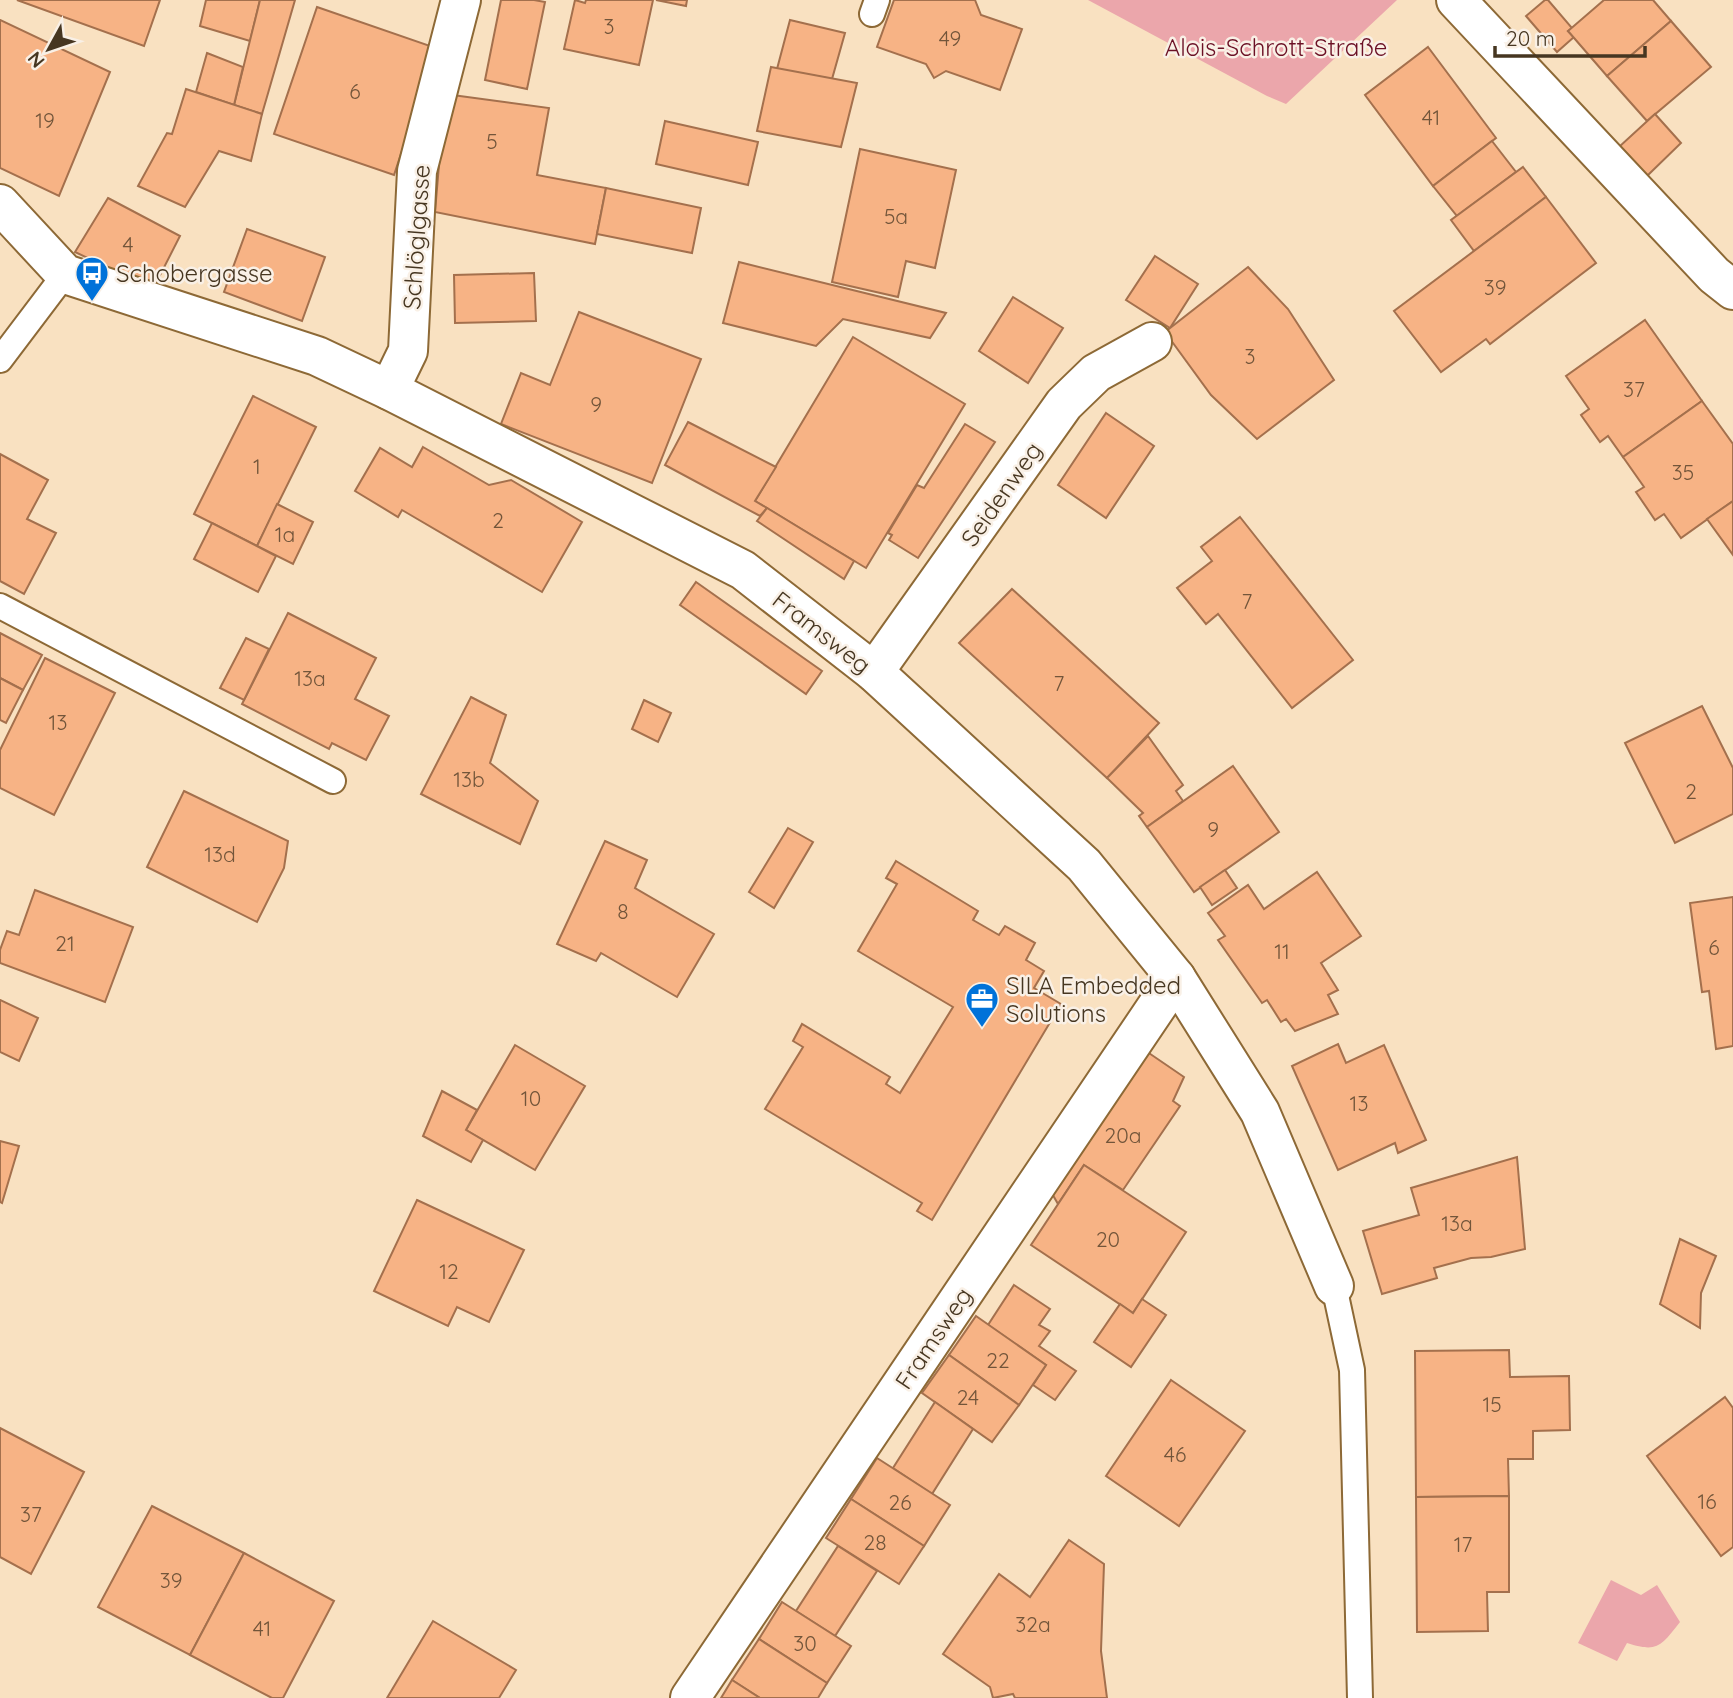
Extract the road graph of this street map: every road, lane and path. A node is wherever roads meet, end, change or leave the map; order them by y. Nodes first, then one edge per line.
1 (461, 0) edge
2 (1456, 0) edge
3 (0, 204) edge
4 (65, 274) junction
5 (1733, 290) edge
6 (1152, 342) dead end
7 (0, 359) edge
8 (389, 390) junction
9 (0, 606) edge
10 (874, 672) junction
11 (333, 781) dead end
12 (1176, 978) junction
13 (1334, 1286) joint
14 (690, 1698) edge
15 (1360, 1698) edge

1 - 8 street, Schlöglgasse
2 - 5 street
3 - 4 street
4 - 7 lane
4 - 8 street
6 - 10 street, Seidenweg
8 - 10 street, Framsweg
9 - 11 lane
10 - 12 street, Framsweg
12 - 13 street, Framsweg
12 - 14 street, Framsweg
13 - 15 lane

